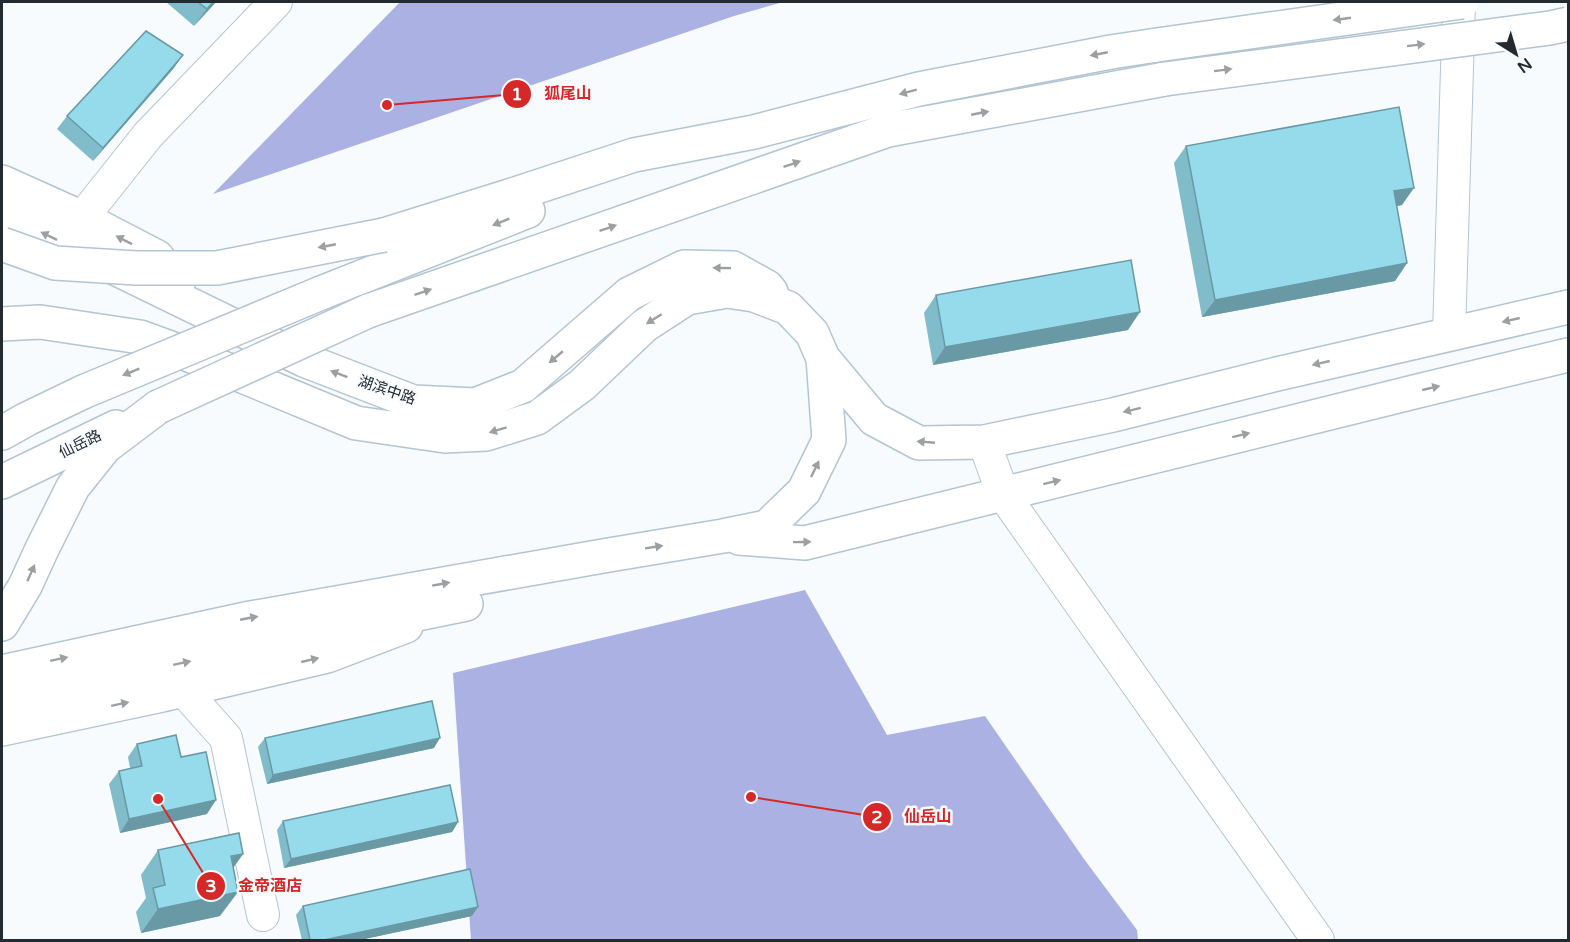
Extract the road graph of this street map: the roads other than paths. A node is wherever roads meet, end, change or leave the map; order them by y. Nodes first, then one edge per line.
1 (276, 2) edge
2 (1461, 2) edge
3 (1569, 24) edge
4 (754, 132) junction
5 (2, 182) edge
6 (2, 213) edge
7 (82, 218) junction
8 (2, 244) edge
9 (195, 307) junction
10 (1569, 307) edge
11 (788, 308) junction
12 (2, 324) edge
13 (1449, 334) junction
14 (1569, 355) edge
15 (823, 358) junction
16 (158, 407) junction
17 (10, 426) edge
18 (984, 442) junction
19 (2, 482) edge
20 (1003, 494) junction
21 (723, 536) junction
22 (603, 555) junction
23 (466, 604) junction
24 (2, 624) edge
25 (2, 672) edge
26 (185, 692) dead end
27 (2, 699) edge
28 (2, 729) edge
29 (263, 915) dead end
30 (1318, 940) edge

1 - 7 street
2 -> 4 main road, bridge
2 - 13 street
16 -> 3 main road, bridge
4 -> 8 main road, bridge
4 -> 17 main road, bridge
5 - 7 main road
9 -> 6 main road, 湖滨中路
9 -> 7 main road
11 -> 9 main road, 湖滨中路
10 -> 13 main road
11 -> 12 main road
11 - 15 main road, 湖滨中路
13 -> 18 main road
20 -> 14 main road
18 -> 15 main road
21 -> 15 main road
16 - 19 main road, 仙岳路
24 -> 16 main road
18 - 20 street
21 -> 20 main road
20 - 30 street
22 -> 21 main road
22 - 23 main road
25 -> 22 main road
27 -> 23 main road
28 -> 23 main road
26 - 29 street

